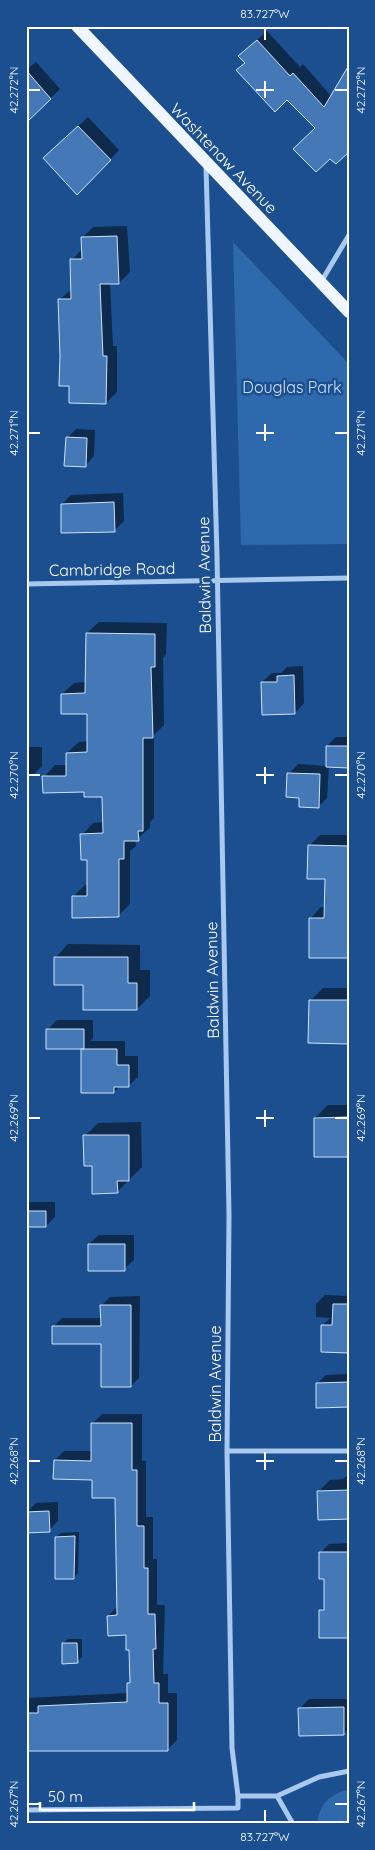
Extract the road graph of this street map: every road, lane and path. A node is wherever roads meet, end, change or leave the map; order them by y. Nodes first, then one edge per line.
1 (77, 26) edge
2 (206, 164) junction
3 (349, 235) edge
4 (321, 282) junction
5 (349, 312) edge
6 (349, 578) edge
7 (217, 579) junction
8 (26, 584) edge
9 (227, 1451) junction
10 (349, 1451) edge
11 (349, 1771) edge
12 (238, 1796) junction
13 (277, 1796) junction
14 (26, 1810) edge
15 (293, 1824) edge

1 - 2 main road, Washtenaw Avenue
2 - 4 main road, Washtenaw Avenue
2 - 7 street, Baldwin Avenue
3 - 4 street
4 - 5 main road, Washtenaw Avenue
6 - 7 street, Cambridge Road
7 - 8 street, Cambridge Road
7 - 9 street, Baldwin Avenue
9 - 10 street
9 - 12 street, Baldwin Avenue
11 - 13 street
12 - 13 street
12 - 14 street
13 - 15 street

